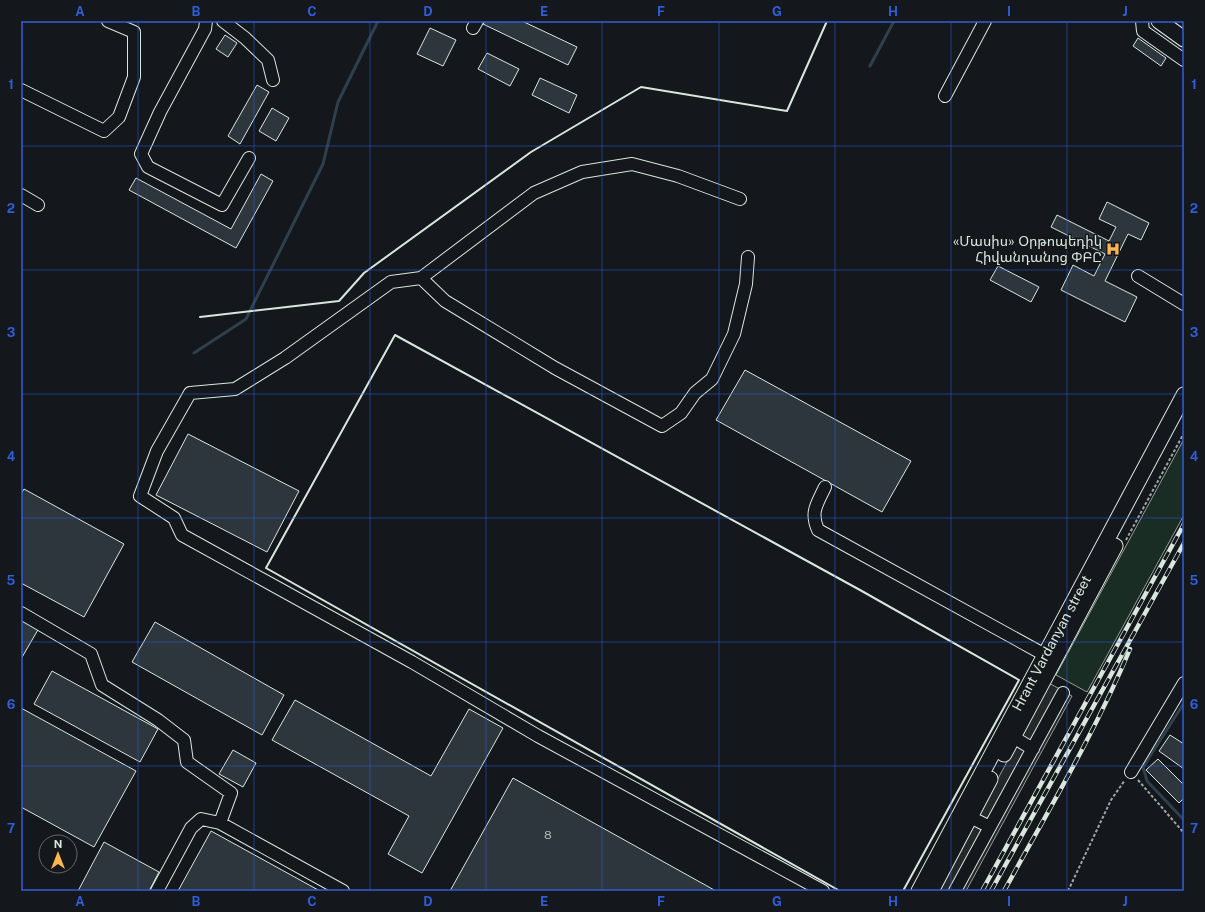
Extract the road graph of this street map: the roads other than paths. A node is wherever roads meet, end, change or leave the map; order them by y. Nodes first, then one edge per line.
1 (108, 21) edge
2 (206, 21) edge
3 (223, 21) edge
4 (984, 21) edge
5 (1142, 21) edge
6 (1159, 21) edge
7 (1184, 39) edge
8 (1184, 60) edge
9 (273, 80) dead end
10 (21, 90) edge
11 (946, 96) dead end
12 (249, 158) dead end
13 (21, 195) edge
14 (740, 199) dead end
15 (38, 205) dead end
16 (748, 257) dead end
17 (1138, 276) dead end
18 (421, 278) junction
19 (1184, 304) edge
20 (1184, 395) edge
21 (1184, 417) edge
22 (825, 487) dead end
23 (21, 613) edge
24 (1045, 655) junction
25 (1184, 683) edge
26 (1064, 693) dead end
27 (1013, 738) junction
28 (1032, 749) junction
29 (1131, 772) road end
30 (970, 817) junction
31 (220, 823) junction
32 (990, 827) junction
33 (157, 891) edge
34 (343, 891) edge
35 (823, 891) edge
36 (919, 891) edge
37 (931, 891) edge
38 (955, 891) edge

1 - 10 street
2 - 12 street
3 - 9 street
4 - 11 street
5 - 8 street
6 - 7 main road
13 - 15 street
14 - 18 street
16 - 18 street
17 - 19 street
18 - 35 street
20 - 24 main road, Hrant Vardanyan street
21 - 27 main road, Hrant Vardanyan street
22 - 24 street
23 - 31 street
24 - 36 main road, Hrant Vardanyan street
25 - 29 street
26 - 28 street
27 - 28 street
27 - 30 main road, Hrant Vardanyan street
28 - 32 street
30 - 32 street
30 - 37 main road, Hrant Vardanyan street
31 - 33 street
31 - 34 street
32 - 38 street

